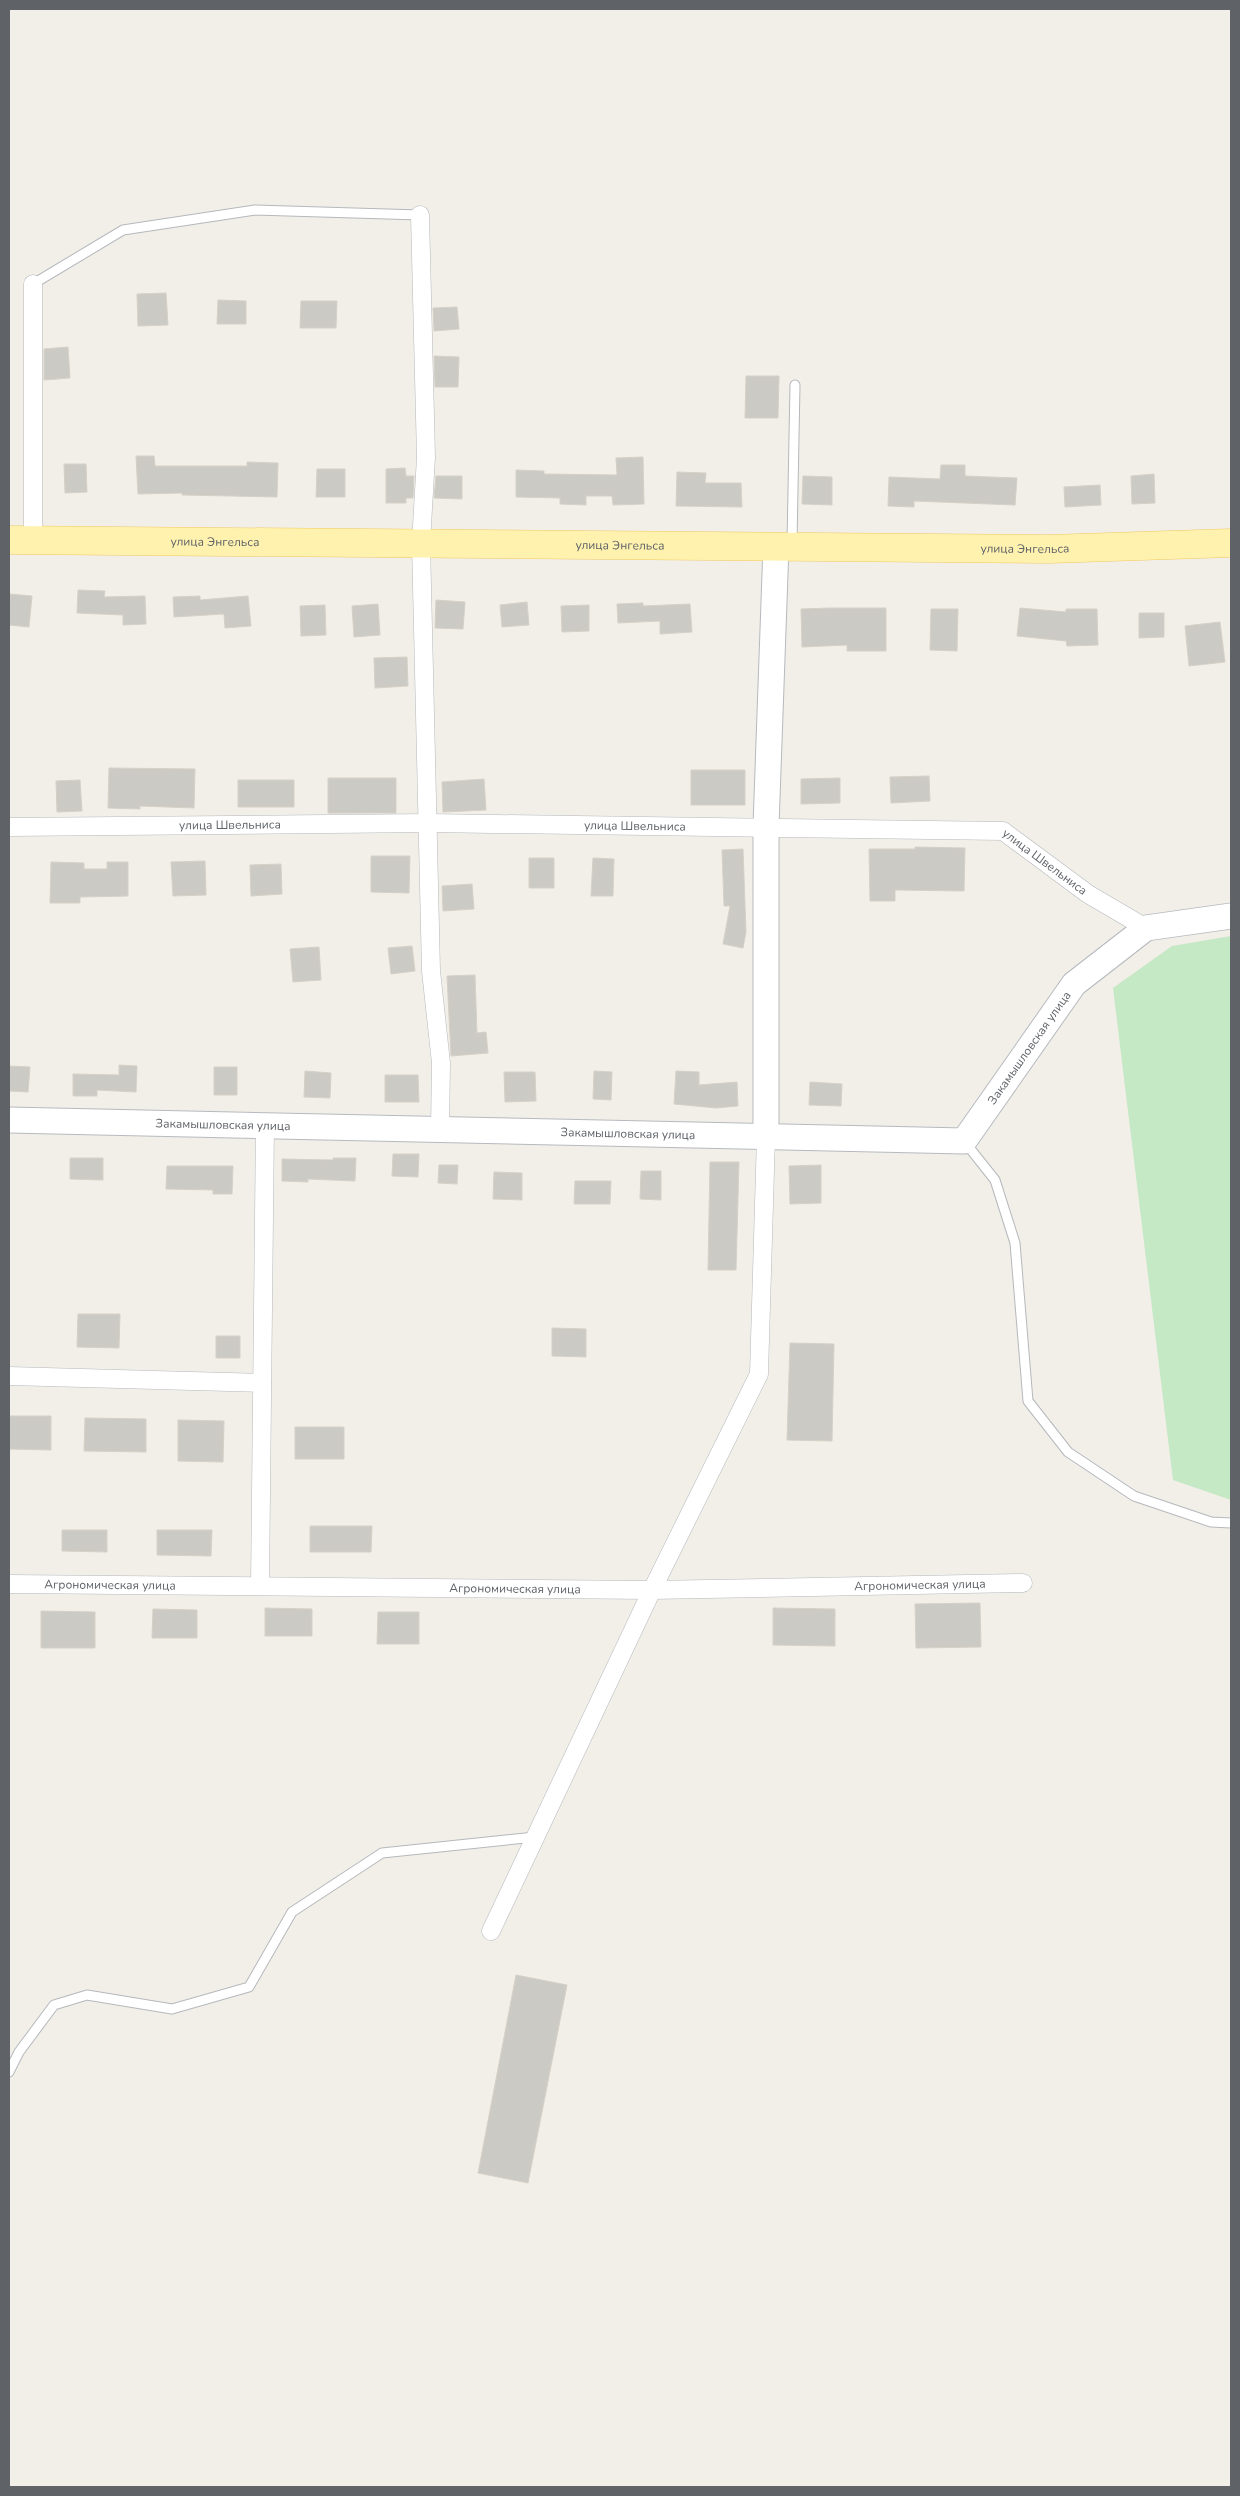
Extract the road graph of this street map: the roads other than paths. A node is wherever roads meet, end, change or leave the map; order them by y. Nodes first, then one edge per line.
1 (420, 215) joint
2 (33, 284) joint
3 (794, 385) dead end
4 (21, 540) edge
5 (420, 543) junction
6 (1231, 543) edge
7 (784, 546) junction
8 (429, 823) junction
9 (9, 826) edge
10 (766, 826) junction
11 (1231, 916) edge
12 (1146, 928) junction
13 (9, 1120) edge
14 (265, 1124) junction
15 (440, 1129) junction
16 (766, 1136) junction
17 (964, 1141) junction
18 (9, 1376) edge
19 (262, 1383) junction
20 (1231, 1523) edge
21 (1023, 1582) dead end
22 (9, 1584) edge
23 (260, 1586) junction
24 (652, 1590) junction
25 (536, 1837) junction
26 (491, 1931) dead end
27 (9, 2072) edge

1 - 2 lane
1 - 5 street
2 - 4 street
3 - 7 lane
4 - 5 main road, улица Энгельса
5 - 7 main road, улица Энгельса
5 - 8 street
6 - 7 main road, улица Энгельса
7 - 10 street
8 - 9 street, улица Швельниса
8 - 10 street, улица Швельниса
8 - 15 street
10 - 12 street, улица Швельниса
10 - 16 street
11 - 12 street
12 - 17 street, Закамышловская улица
13 - 14 street, Закамышловская улица
14 - 15 street, Закамышловская улица
14 - 19 street
15 - 16 street, Закамышловская улица
16 - 17 street, Закамышловская улица
16 - 24 street
17 - 20 lane
18 - 19 street
19 - 23 street
21 - 24 street, Агрономическая улица
22 - 23 street, Агрономическая улица
23 - 24 street, Агрономическая улица
24 - 25 street
25 - 26 street
25 - 27 lane

